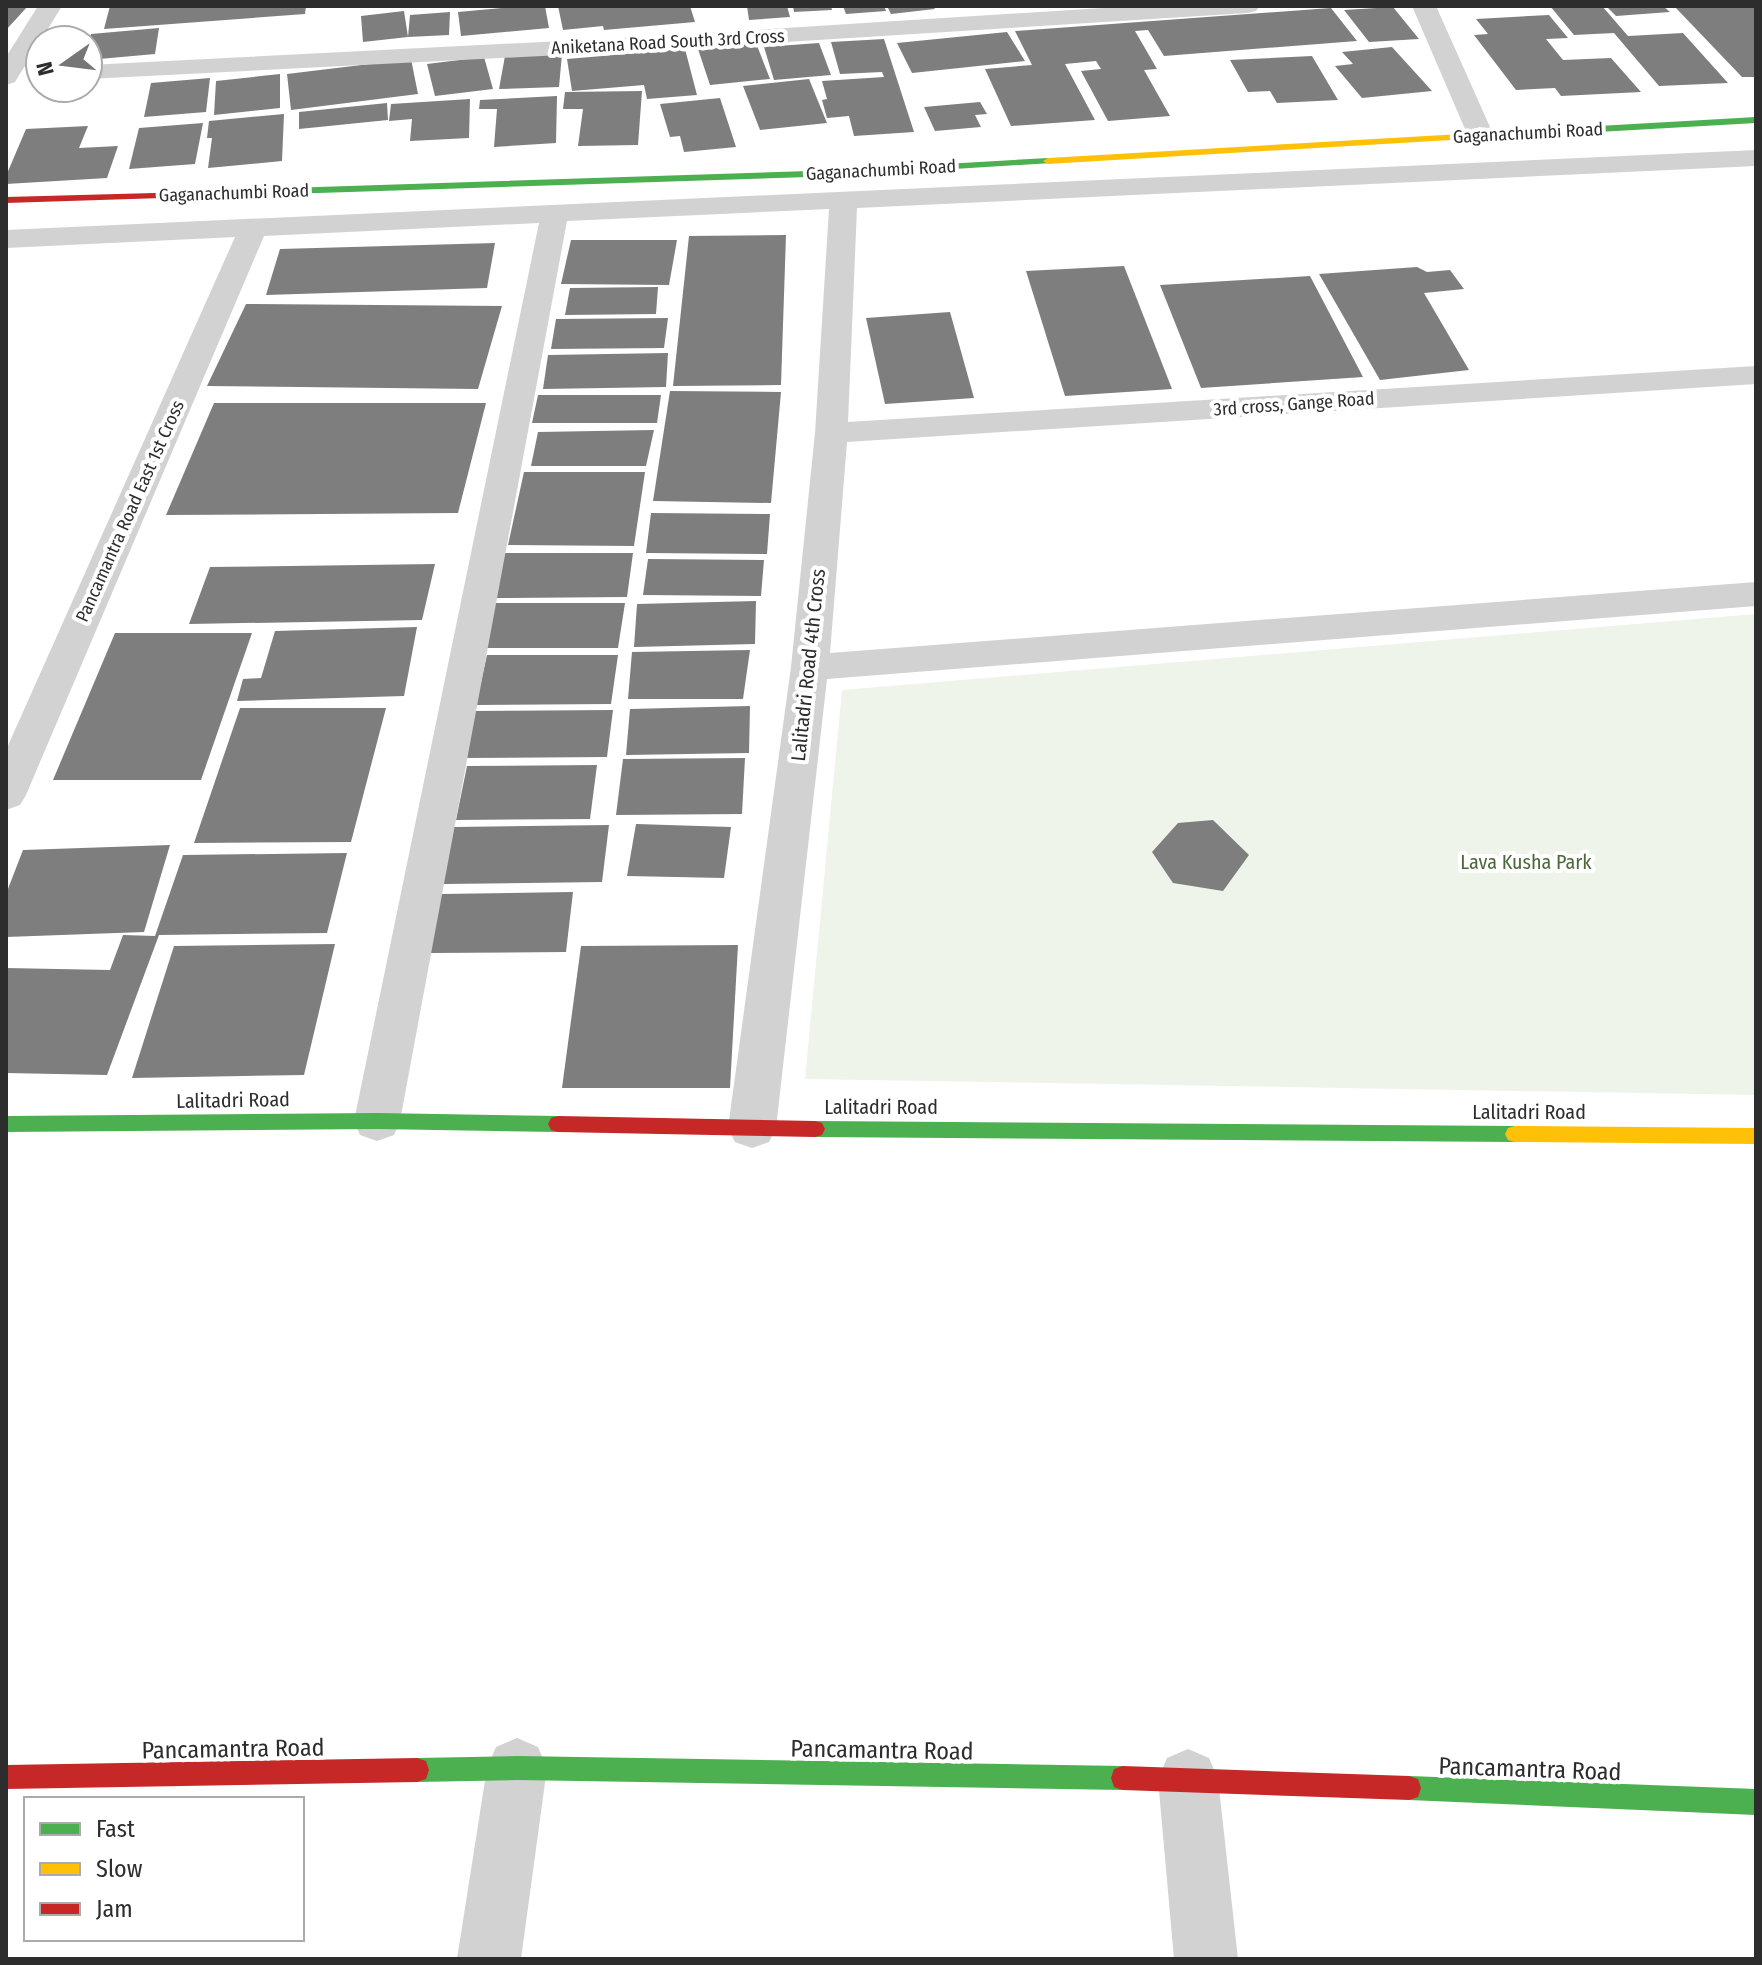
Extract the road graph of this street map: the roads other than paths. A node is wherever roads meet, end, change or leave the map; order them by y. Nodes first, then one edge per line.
1 (50, 6) edge
2 (1248, 6) edge
3 (1424, 6) edge
4 (104, 71) edge
5 (6, 77) edge
6 (1756, 120) edge
7 (1481, 136) junction
8 (1756, 158) edge
9 (6, 200) edge
10 (843, 200) junction
11 (555, 213) junction
12 (254, 227) junction
13 (6, 239) edge
14 (1756, 375) edge
15 (831, 433) junction
16 (1756, 594) edge
17 (810, 667) junction
18 (6, 795) edge
19 (377, 1121) junction
20 (6, 1124) edge
21 (752, 1128) junction
22 (1756, 1136) edge
23 (517, 1768) junction
24 (6, 1777) edge
25 (1188, 1779) junction
26 (1756, 1802) edge
27 (489, 1959) edge
28 (1206, 1959) edge

1 - 5 street
2 - 4 street, Aniketana Road South 3rd Cross
3 - 7 street
6 - 7 street, Gaganachumbi Road
7 - 9 street, Gaganachumbi Road
8 - 10 street, Gaganachumbi Road
10 - 11 street, Gaganachumbi Road
10 - 15 street, Lalitadri Road 4th Cross
11 - 12 street, Gaganachumbi Road
11 - 19 street
12 - 13 street, Gaganachumbi Road
12 - 18 street, Pancamantra Road East 1st Cross
14 - 15 street, 3rd cross, Gange Road
15 - 17 street, Lalitadri Road 4th Cross
16 - 17 street
17 - 21 street, Lalitadri Road 4th Cross
19 - 20 street, Lalitadri Road
19 - 21 street, Lalitadri Road
21 - 22 street, Lalitadri Road
23 - 24 street, Pancamantra Road
23 - 25 street, Pancamantra Road
23 - 27 street
25 - 26 street, Pancamantra Road
25 - 28 street

